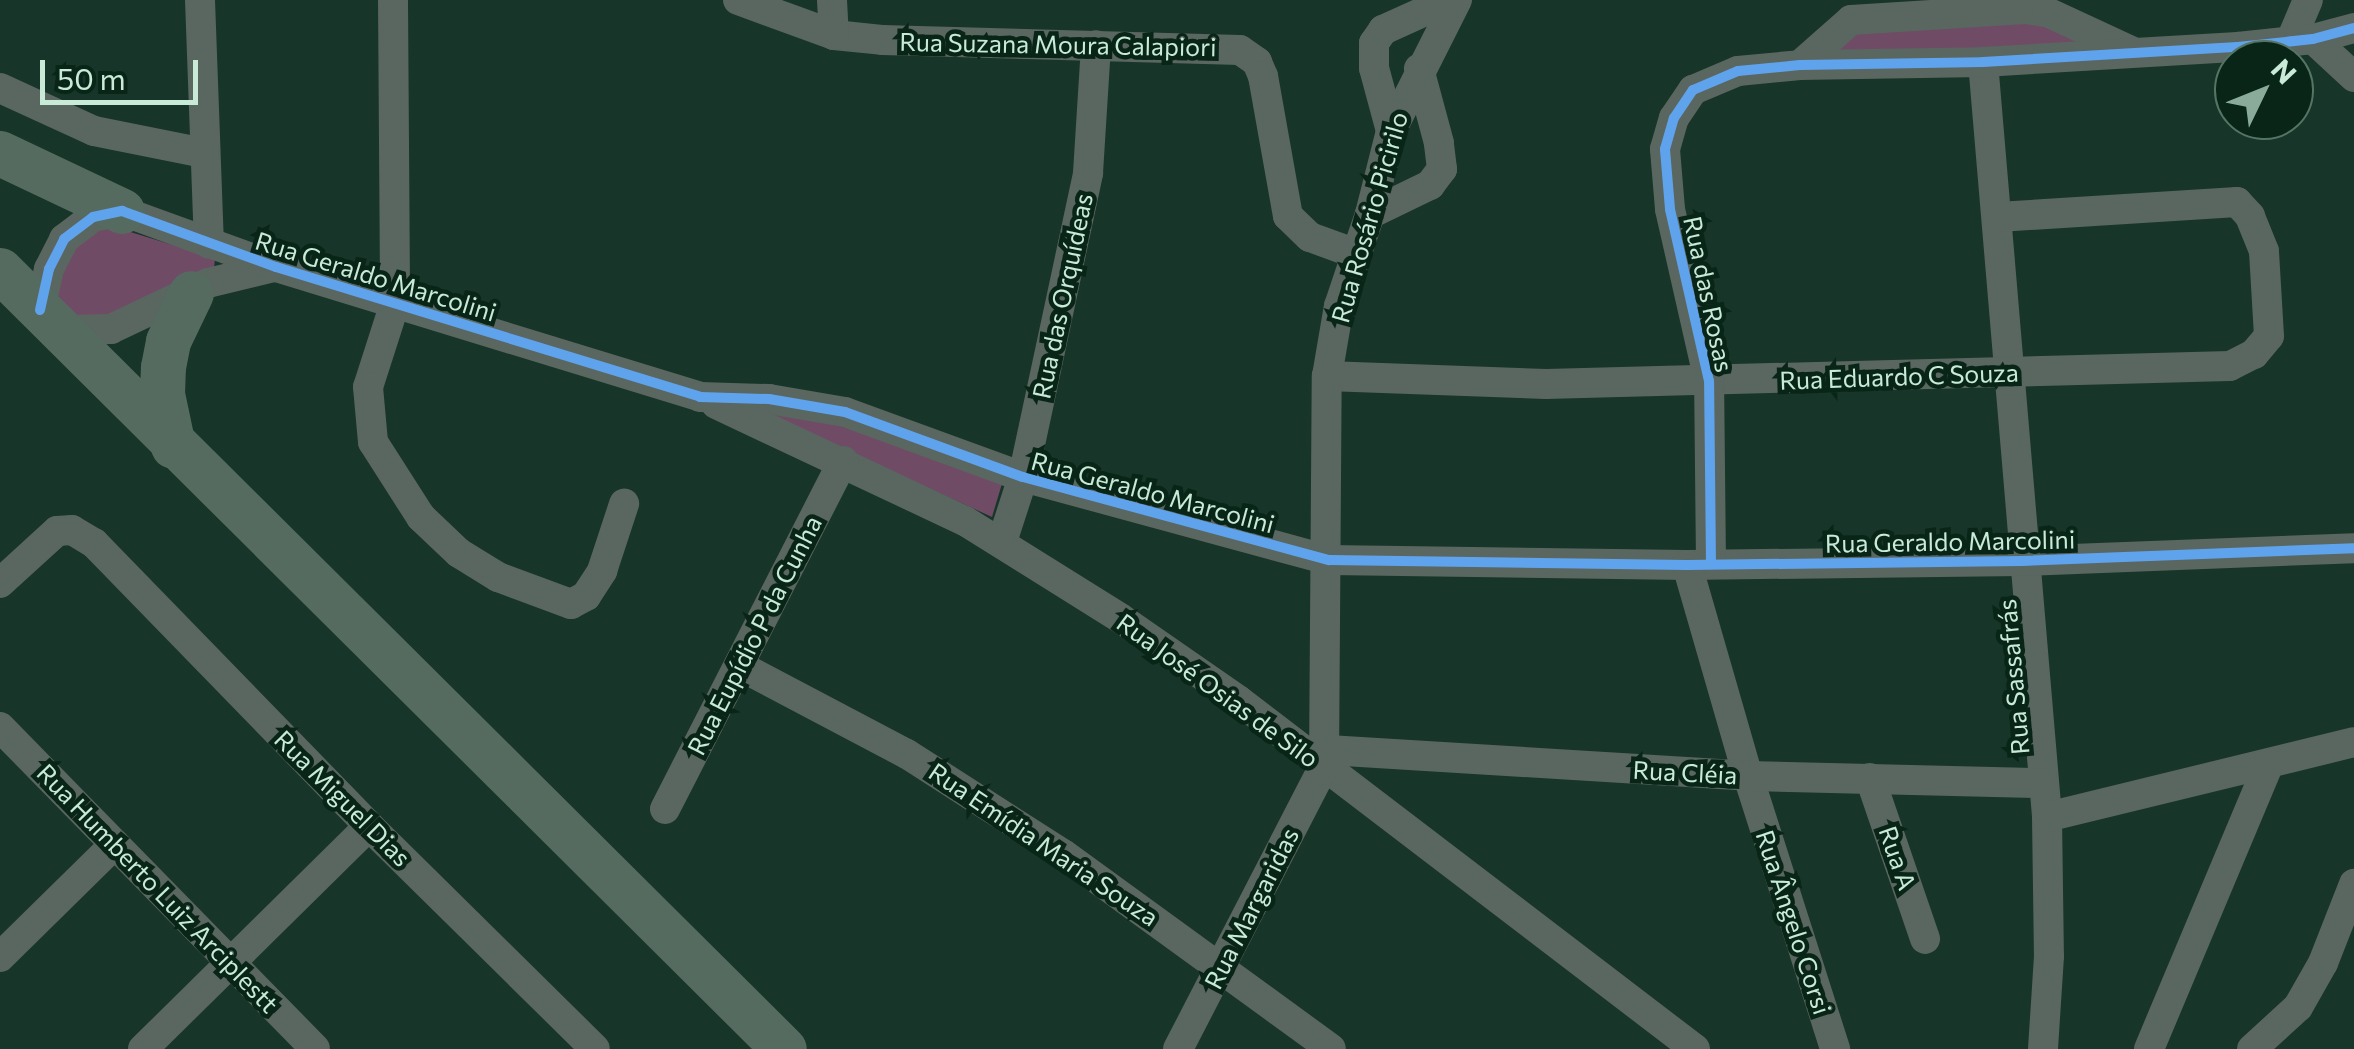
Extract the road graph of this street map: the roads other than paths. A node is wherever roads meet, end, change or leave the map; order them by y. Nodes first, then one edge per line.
1 (200, 0) edge
2 (393, 0) edge
3 (738, 0) edge
4 (832, 0) edge
5 (1453, 0) edge
6 (2308, 0) edge
7 (2354, 28) edge
8 (834, 35) junction
9 (2302, 40) joint
10 (1096, 46) junction
11 (2214, 46) edge
12 (2314, 48) edge
13 (2131, 51) junction
14 (1984, 62) junction
15 (1800, 64) junction
16 (1418, 70) junction
17 (2354, 76) edge
18 (0, 88) edge
19 (1391, 130) junction
20 (0, 153) edge
21 (204, 153) junction
22 (122, 211) junction
23 (1370, 214) junction
24 (1997, 216) junction
25 (209, 244) junction
26 (1354, 253) junction
27 (276, 266) junction
28 (0, 270) edge
29 (191, 293) junction
30 (395, 303) junction
31 (50, 320) junction
32 (2010, 373) junction
33 (1326, 381) junction
34 (1709, 381) junction
35 (700, 397) junction
36 (173, 446) junction
37 (842, 462) junction
38 (1023, 478) junction
39 (624, 504) dead end
40 (1002, 542) junction
41 (2354, 548) edge
42 (1328, 560) junction
43 (2022, 561) junction
44 (1699, 564) junction
45 (0, 582) edge
46 (740, 666) junction
47 (0, 728) edge
48 (2354, 742) edge
49 (1326, 758) junction
50 (2269, 763) junction
51 (1748, 776) junction
52 (1870, 778) junction
53 (2043, 783) junction
54 (665, 809) dead end
55 (2047, 818) junction
56 (369, 826) junction
57 (115, 844) junction
58 (2354, 884) edge
59 (1925, 939) dead end
60 (0, 957) edge
61 (232, 962) junction
62 (1222, 965) junction
63 (776, 1046) edge
64 (1693, 1048) edge
65 (143, 1049) edge
66 (315, 1049) edge
67 (594, 1049) edge
68 (1178, 1049) edge
69 (1331, 1049) edge
70 (1835, 1049) edge
71 (2043, 1049) edge
72 (2149, 1049) edge
73 (2252, 1049) edge

1 - 21 street
2 - 30 street
3 - 8 street, Rua Suzana Moura Calapiori
4 - 8 street
5 - 16 street, Rua Rosário Picirilo
5 - 19 street
6 - 9 street
7 - 9 street, Rua das Rosas
8 - 10 street, Rua Suzana Moura Calapiori
10 - 26 street, Rua Suzana Moura Calapiori
10 - 38 street, Rua das Orquídeas
11 - 13 street, Rua das Rosas
12 - 17 street
13 - 14 street, Rua das Rosas
13 - 15 street
14 - 15 street, Rua das Rosas
14 - 24 street, Rua Sassafrás
15 - 34 street, Rua das Rosas
16 - 19 street, Rua Rosário Picirilo
16 - 23 street
18 - 21 street
19 - 23 street, Rua Rosário Picirilo
20 - 22 highway
21 - 25 street
22 - 25 street, Rua Geraldo Marcolini
22 - 31 street
23 - 26 street, Rua Rosário Picirilo
24 - 32 street, Rua Sassafrás
24 - 32 street, Rua Eduardo C Souza
25 - 27 street, Rua Geraldo Marcolini
26 - 33 street, Rua Rosário Picirilo
27 - 29 street, Rua Geraldo Marcolini
27 - 30 street, Rua Geraldo Marcolini
28 - 31 highway
29 - 31 street, Rua Geraldo Marcolini
29 - 36 highway
30 - 35 street, Rua Geraldo Marcolini
30 - 39 street
31 - 36 highway
32 - 34 street, Rua Eduardo C Souza
32 - 43 street, Rua Sassafrás
33 - 34 street, Rua Eduardo C Souza
33 - 42 street, Rua Rosário Picirilo
34 - 44 street, Rua das Rosas
35 - 37 street, Rua José Osias de Silo
35 - 38 street, Rua Geraldo Marcolini
36 - 63 highway
37 - 40 street, Rua José Osias de Silo
37 - 46 street, Rua Eupídio P da Cunha
38 - 40 street, Rua das Orquídeas
38 - 42 street, Rua Geraldo Marcolini
40 - 49 street, Rua José Osias de Silo
41 - 43 street, Rua Geraldo Marcolini
42 - 44 street, Rua Geraldo Marcolini
42 - 49 street, Rua Rosário Picirilo
43 - 44 street, Rua Geraldo Marcolini
43 - 53 street, Rua Sassafrás
44 - 51 street, Rua Ângelo Corsi
45 - 56 street, Rua Miguel Dias
46 - 54 street, Rua Eupídio P da Cunha
46 - 62 street, Rua Emídia Maria Souza
47 - 57 street, Rua Humberto Luiz Arciplestt
48 - 50 street
49 - 51 street, Rua Cléia
49 - 62 street, Rua Margaridas
49 - 64 street, Rua José Osias de Silo
50 - 55 street
50 - 72 street
51 - 52 street, Rua Cléia
51 - 70 street, Rua Ângelo Corsi
52 - 53 street, Rua Cléia
52 - 59 street, Rua A
53 - 55 street, Rua Sassafrás
55 - 71 street, Rua Sassafrás
56 - 61 street
56 - 67 street, Rua Miguel Dias
57 - 60 street
57 - 61 street, Rua Humberto Luiz Arciplestt
58 - 73 street
61 - 65 street
61 - 66 street, Rua Humberto Luiz Arciplestt
62 - 68 street, Rua Margaridas
62 - 69 street, Rua Emídia Maria Souza

